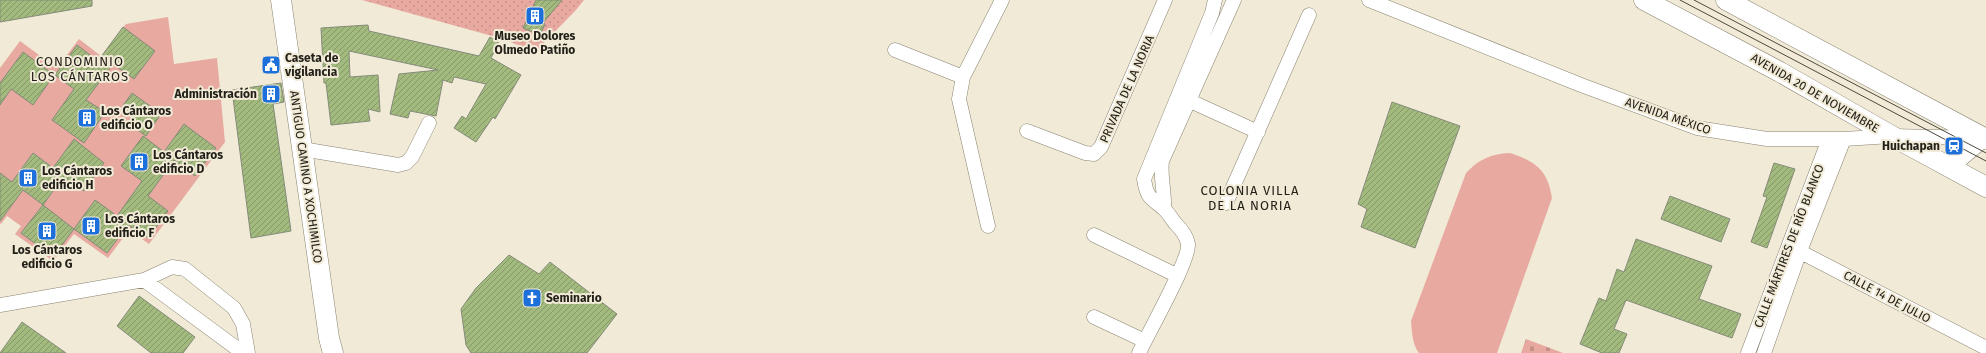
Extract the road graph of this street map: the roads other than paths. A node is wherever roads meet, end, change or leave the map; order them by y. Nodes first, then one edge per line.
1 (281, 0) edge
2 (1002, 0) edge
3 (1165, 0) edge
4 (1234, 0) edge
5 (1369, 0) edge
6 (1644, 0) edge
7 (1726, 0) edge
8 (1213, 6) edge
9 (1309, 15) dead end
10 (1225, 19) junction
11 (895, 50) dead end
12 (1198, 64) junction
13 (963, 77) junction
14 (1188, 100) junction
15 (429, 123) dead end
16 (1172, 126) junction
17 (1027, 131) dead end
18 (1258, 132) junction
19 (1892, 136) junction
20 (1985, 138) edge
21 (1829, 139) junction
22 (1844, 139) junction
23 (302, 149) junction
24 (1949, 167) junction
25 (1986, 186) edge
26 (1226, 203) dead end
27 (988, 226) dead end
28 (1094, 235) dead end
29 (1794, 248) junction
30 (1178, 276) junction
31 (144, 280) junction
32 (0, 305) edge
33 (1094, 318) dead end
34 (1142, 347) edge
35 (1986, 348) edge
36 (243, 353) edge
37 (248, 353) edge
38 (333, 353) edge
39 (1748, 353) edge
40 (1764, 353) edge

1 - 23 main road, ANTIGUO CAMINO A XOCHIMILCO
2 - 13 street
3 - 17 street, PRIVADA DE LA NORIA
4 - 10 street
5 - 21 street, AVENIDA MÉXICO
6 - 19 main road, AVENIDA 20 DE NOVIEMBRE
7 - 20 main road
8 - 10 street
8 - 12 street
9 - 18 street
10 - 12 street
11 - 13 street
12 - 14 street
12 - 16 street
13 - 27 street
14 - 16 street
14 - 18 street
15 - 23 street
16 - 30 street
18 - 26 street
19 - 20 street, AVENIDA MÉXICO
19 - 22 street, AVENIDA MÉXICO
19 - 24 main road, AVENIDA 20 DE NOVIEMBRE
20 - 24 street
21 - 22 street, AVENIDA MÉXICO
21 - 29 street, CALLE MÁRTIRES DE RÍO BLANCO
22 - 29 street, CALLE MÁRTIRES DE RÍO BLANCO
23 - 38 main road, ANTIGUO CAMINO A XOCHIMILCO
24 - 25 main road, AVENIDA 20 DE NOVIEMBRE
28 - 30 street
29 - 35 street, CALLE 14 DE JULIO
29 - 39 street, CALLE MÁRTIRES DE RÍO BLANCO
29 - 40 street, CALLE MÁRTIRES DE RÍO BLANCO
30 - 34 street
31 - 32 street
31 - 36 street
31 - 37 street
33 - 34 street

